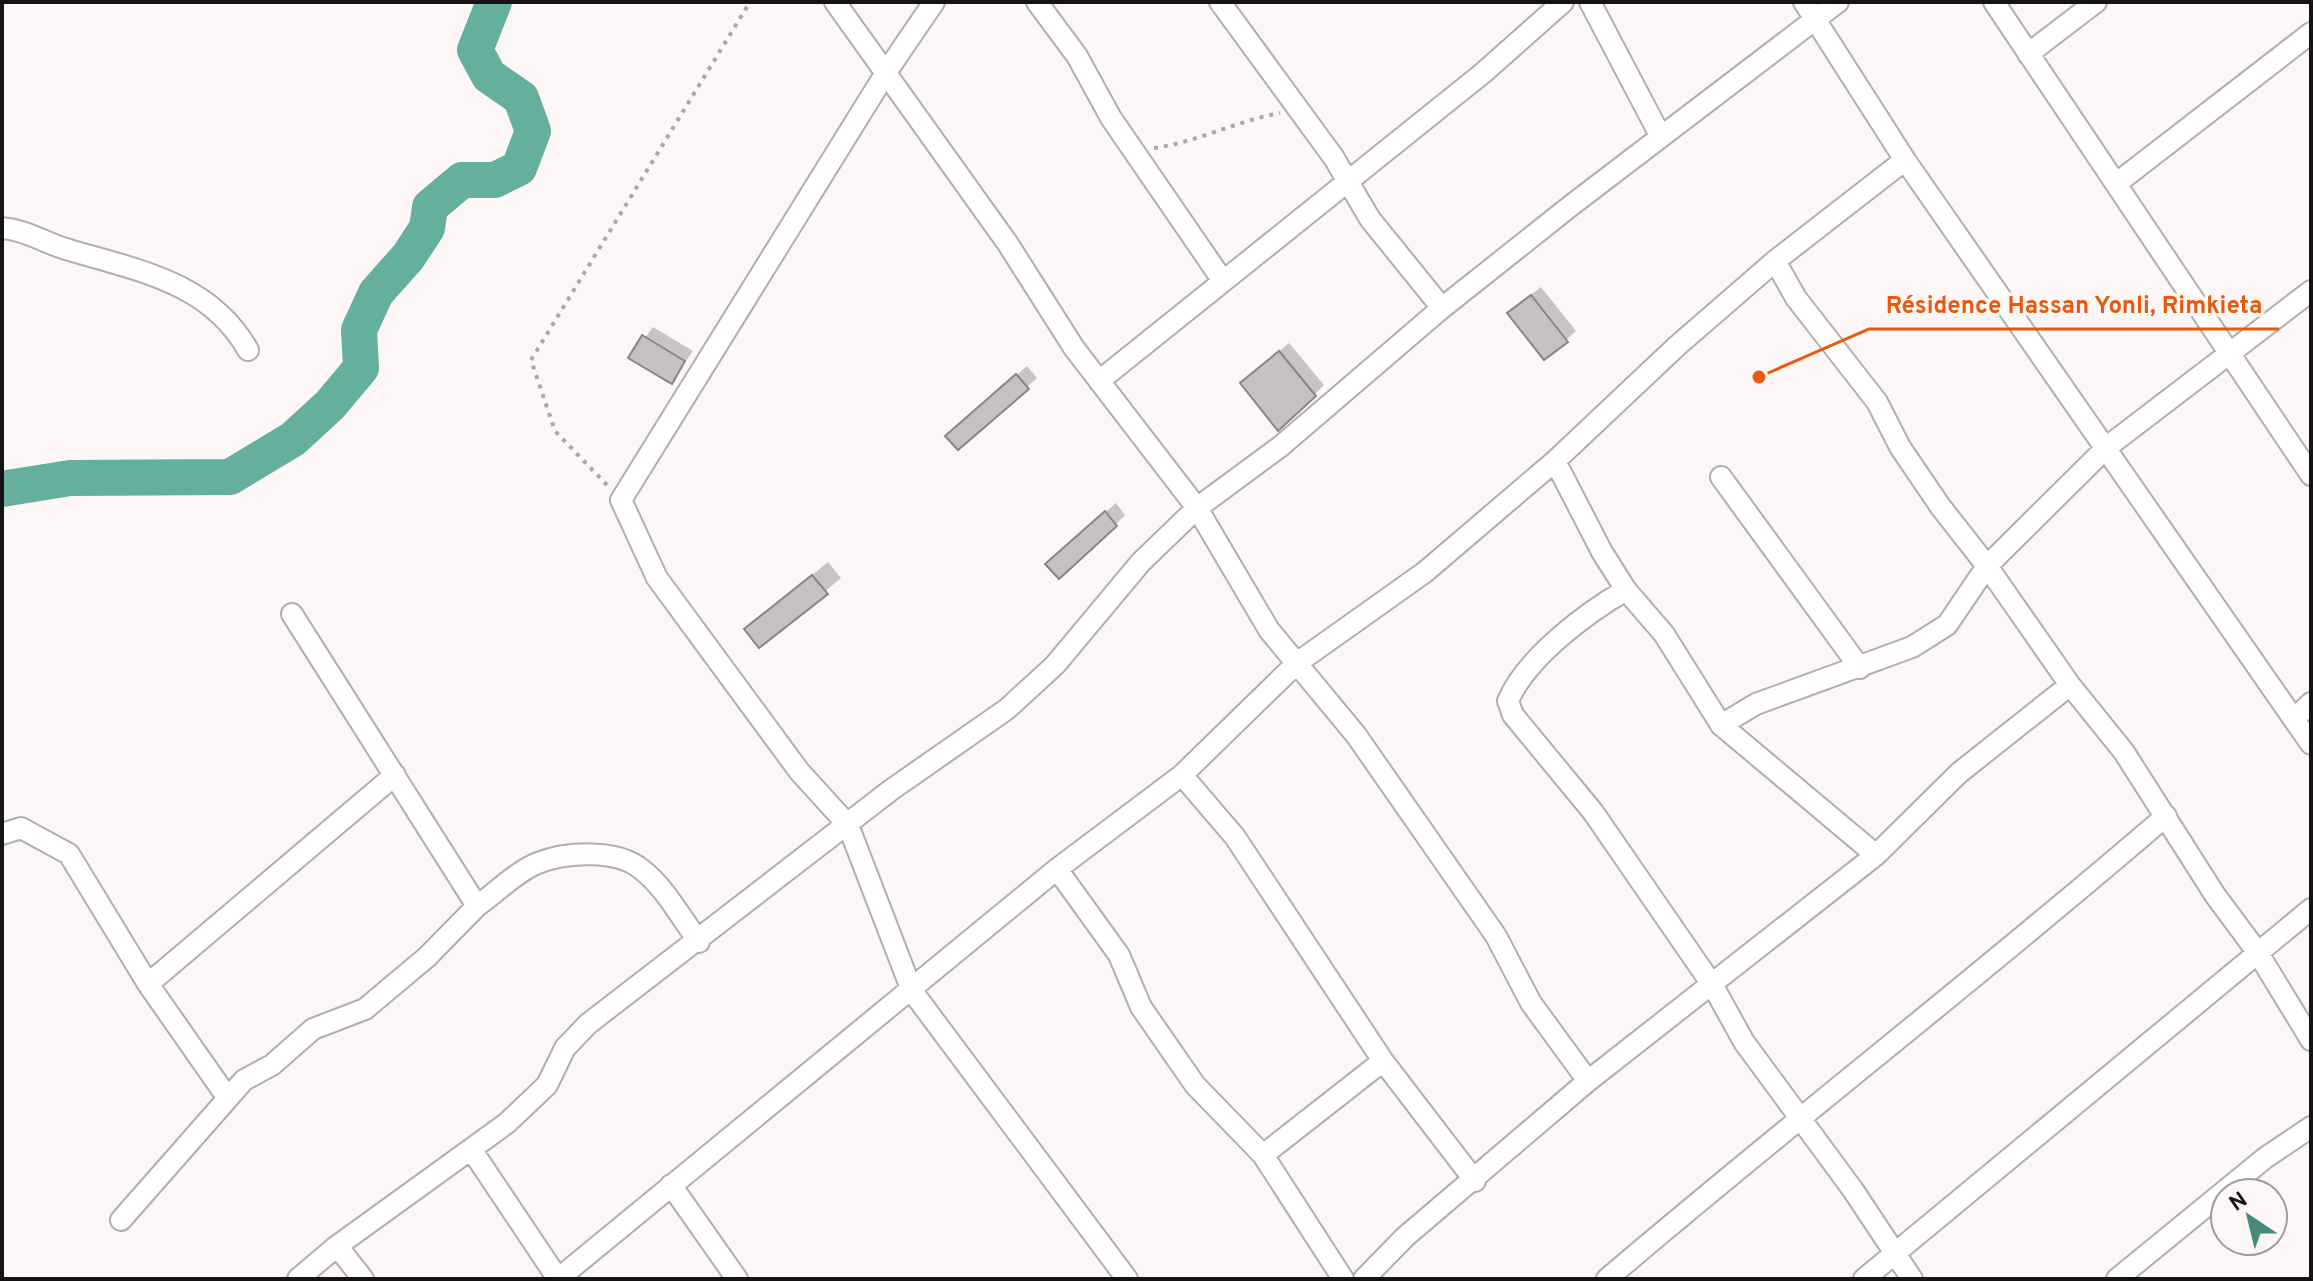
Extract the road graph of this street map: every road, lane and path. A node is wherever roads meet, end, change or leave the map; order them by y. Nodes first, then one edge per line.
1 (750, 2) edge
2 (835, 2) edge
3 (934, 2) edge
4 (1037, 2) edge
5 (1220, 2) edge
6 (1563, 2) edge
7 (1590, 2) edge
8 (1804, 2) edge
9 (1838, 2) edge
10 (1994, 2) edge
11 (2096, 2) edge
12 (1816, 20) junction
13 (2311, 33) edge
14 (2028, 54) junction
15 (887, 71) junction
16 (1298, 110) junction
17 (1661, 137) junction
18 (1133, 151) junction
19 (1905, 160) junction
20 (1349, 181) junction
21 (2117, 183) junction
22 (2, 228) edge
23 (1775, 261) junction
24 (1223, 281) junction
25 (2311, 291) edge
26 (1442, 308) junction
27 (248, 350) dead end
28 (2232, 353) junction
29 (1099, 381) junction
30 (2107, 447) junction
31 (1555, 461) junction
32 (2311, 475) edge
33 (1721, 477) dead end
34 (621, 500) junction
35 (1197, 508) junction
36 (1987, 566) junction
37 (1626, 590) junction
38 (292, 614) dead end
39 (1297, 663) junction
40 (1860, 668) junction
41 (2070, 685) junction
42 (2311, 703) edge
43 (2294, 719) junction
44 (1721, 725) junction
45 (2311, 744) edge
46 (395, 775) junction
47 (1182, 775) junction
48 (2166, 816) junction
49 (848, 825) junction
50 (2, 834) edge
51 (1876, 855) junction
52 (1057, 869) junction
53 (477, 906) junction
54 (2311, 909) edge
55 (699, 942) junction
56 (2258, 953) junction
57 (148, 984) junction
58 (1713, 986) junction
59 (912, 991) junction
60 (2311, 1040) edge
61 (1383, 1061) junction
62 (1588, 1081) junction
63 (227, 1097) junction
64 (1799, 1118) junction
65 (2311, 1127) edge
66 (471, 1149) junction
67 (1263, 1155) junction
68 (1475, 1181) junction
69 (671, 1185) junction
70 (121, 1220) dead end
71 (337, 1246) junction
72 (1896, 1254) junction
73 (298, 1279) edge
74 (363, 1279) edge
75 (558, 1279) edge
76 (737, 1279) edge
77 (1127, 1279) edge
78 (1343, 1279) edge
79 (1364, 1279) edge
80 (1607, 1279) edge
81 (1864, 1279) edge
82 (1912, 1279) edge
83 (2117, 1279) edge

1 - 34 path
2 - 15 street
3 - 15 street
4 - 18 street
5 - 16 street
6 - 20 street
7 - 17 street
8 - 12 street
9 - 12 street
10 - 14 street
11 - 14 street
12 - 17 street
12 - 19 street
13 - 21 street
14 - 21 street
15 - 29 street
15 - 34 street
16 - 18 path
16 - 20 street
17 - 26 street
18 - 24 street
19 - 23 street
19 - 30 street
20 - 24 street
20 - 26 street
21 - 28 street
22 - 27 street
23 - 31 street
23 - 36 street
24 - 29 street
25 - 28 street
26 - 35 street
28 - 30 street
28 - 32 street
29 - 35 street
30 - 36 street
30 - 43 street
31 - 37 street
31 - 39 street
33 - 40 street
34 - 49 street
35 - 39 street
35 - 49 street
36 - 40 street
36 - 41 street
37 - 44 street
37 - 58 street
38 - 46 street
39 - 47 street
39 - 62 street
40 - 44 street
41 - 48 street
41 - 51 street
42 - 43 street
43 - 45 street
44 - 51 street
46 - 53 street
46 - 57 street
47 - 52 street
47 - 61 street
48 - 56 street
48 - 64 street
49 - 55 street
49 - 59 street
50 - 57 street
51 - 58 street
52 - 59 street
52 - 67 street
53 - 55 street
53 - 63 street
54 - 56 street
55 - 66 street
56 - 60 street
56 - 72 street
57 - 63 street
58 - 62 street
58 - 64 street
59 - 69 street
59 - 77 street
61 - 67 street
61 - 68 street
62 - 68 street
63 - 70 street
64 - 72 street
64 - 80 street
65 - 83 street
66 - 71 street
66 - 75 street
67 - 78 street
68 - 79 street
69 - 75 street
69 - 76 street
71 - 73 street
71 - 74 street
72 - 81 street
72 - 82 street

